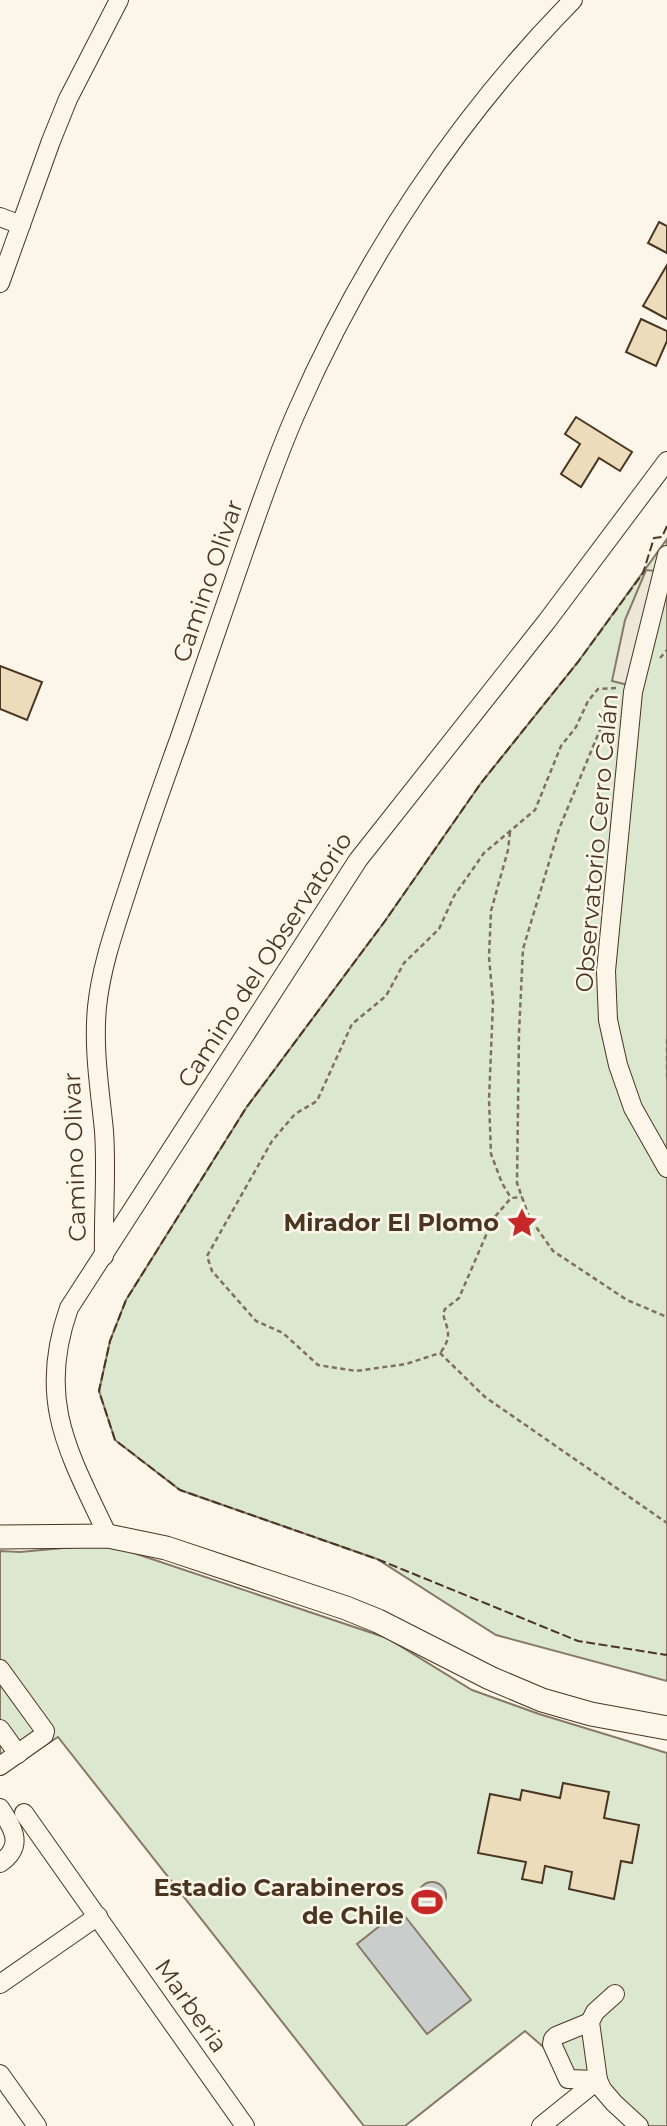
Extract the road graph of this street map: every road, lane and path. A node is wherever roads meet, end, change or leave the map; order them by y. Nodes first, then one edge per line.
1 (119, 0) edge
2 (573, 0) edge
3 (0, 217) edge
4 (21, 225) junction
5 (0, 283) edge
6 (667, 461) edge
7 (667, 555) edge
8 (633, 692) junction
9 (510, 832) junction
10 (667, 1039) edge
11 (667, 1077) edge
12 (667, 1168) edge
13 (522, 1197) junction
14 (511, 1198) junction
15 (104, 1256) junction
16 (667, 1317) edge
17 (440, 1353) junction
18 (667, 1523) edge
19 (108, 1536) junction
20 (0, 1537) edge
21 (0, 1669) edge
22 (667, 1728) edge
23 (0, 1729) edge
24 (18, 1754) junction
25 (0, 1766) edge
26 (0, 1808) edge
27 (24, 1812) dead end
28 (0, 1863) edge
29 (98, 1916) junction
30 (0, 1984) edge
31 (615, 1994) dead end
32 (590, 2022) junction
33 (0, 2074) edge
34 (598, 2080) junction
35 (37, 2126) edge
36 (245, 2126) edge
37 (541, 2126) edge
38 (639, 2126) edge

1 - 4 street
2 - 15 street, Camino Olivar
3 - 4 street
4 - 5 street
6 - 15 street, Camino del Observatorio
7 - 8 street, Observatorio Cerro Calán
8 - 9 path
8 - 12 street, Observatorio Cerro Calán
8 - 13 path
9 - 14 path
9 - 17 path
10 - 11 path
13 - 14 path
13 - 16 path
14 - 17 path
15 - 19 street, Camino del Observatorio
17 - 18 path
19 - 20 main road
19 - 22 main road
21 - 24 street
23 - 24 street
24 - 25 street
26 - 28 street
27 - 29 street, Marberia
29 - 30 street
29 - 36 street, Marberia
31 - 32 street
32 - 34 street
32 - 34 street
33 - 35 street
34 - 37 street
34 - 38 street

